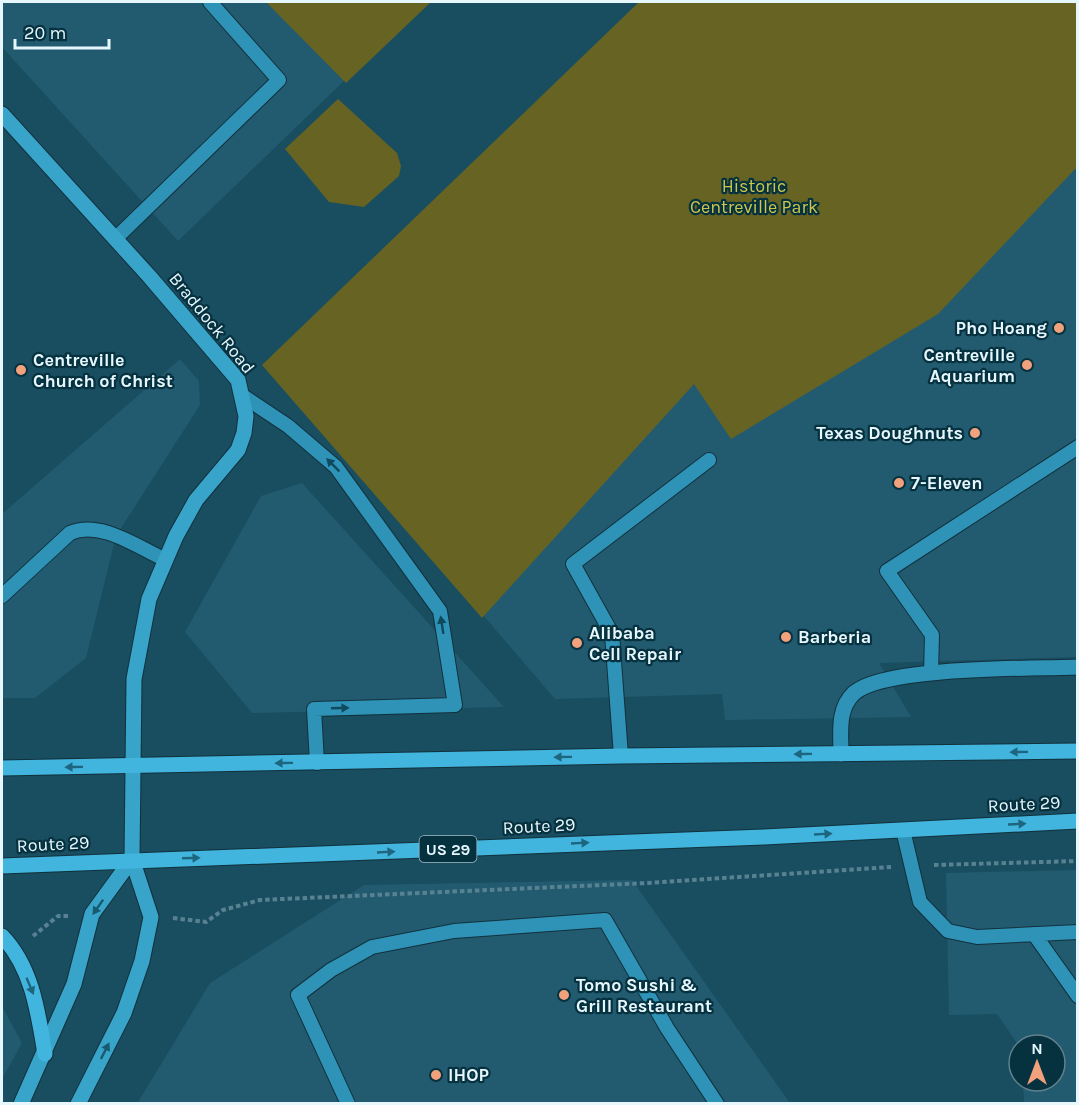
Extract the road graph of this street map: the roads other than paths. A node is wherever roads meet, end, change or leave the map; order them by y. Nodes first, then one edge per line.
1 (210, 2) edge
2 (2, 114) edge
3 (115, 239) junction
4 (243, 396) junction
5 (1077, 447) edge
6 (709, 460) dead end
7 (166, 560) junction
8 (2, 596) edge
9 (1077, 667) edge
10 (931, 673) junction
11 (1077, 751) edge
12 (841, 754) junction
13 (621, 756) junction
14 (317, 763) junction
15 (133, 766) junction
16 (2, 768) edge
17 (1077, 821) edge
18 (903, 830) junction
19 (132, 859) junction
20 (2, 866) edge
21 (1077, 932) edge
22 (1034, 934) junction
23 (2, 936) edge
24 (1077, 996) edge
25 (45, 1054) junction
26 (21, 1104) edge
27 (78, 1104) edge
28 (348, 1104) edge
29 (717, 1104) edge

1 - 3 lane
2 - 3 street, Braddock Road
3 - 4 street, Braddock Road
4 - 7 street, Braddock Road
14 -> 4 lane
5 - 10 lane
6 - 13 lane
7 - 8 lane
7 - 15 street, Braddock Road
9 - 10 street
10 - 12 street
11 -> 12 main road
12 -> 13 main road
13 -> 14 main road
14 -> 15 main road
15 -> 16 main road
15 - 19 street, Braddock Road
18 -> 17 main road, Route 29 / US 29
19 -> 18 main road, Route 29 / US 29
18 - 22 lane
19 - 20 main road, Route 29 / US 29
19 -> 25 street
27 -> 19 street, Braddock Road
21 - 22 lane
22 - 24 lane
23 -> 25 main road
25 - 26 street
28 - 29 lane

